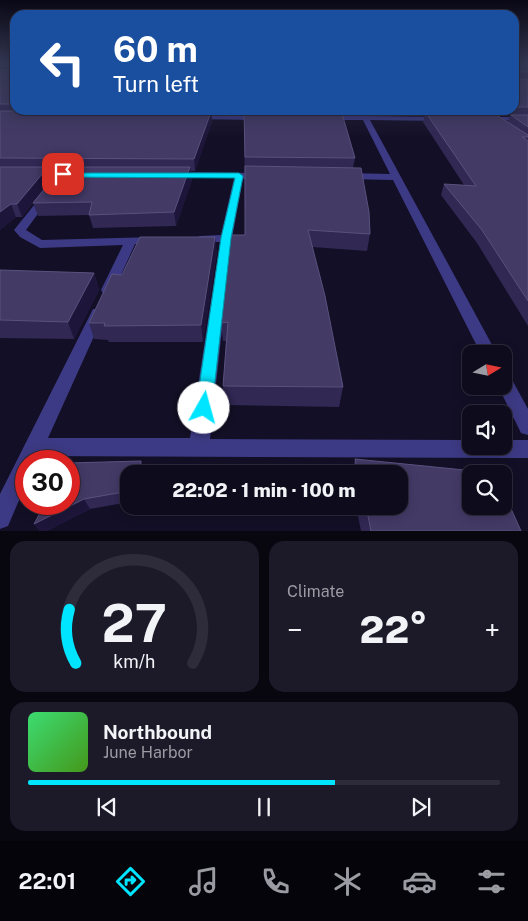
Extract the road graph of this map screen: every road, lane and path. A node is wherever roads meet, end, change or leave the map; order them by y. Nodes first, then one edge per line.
1 (227, 115) edge
2 (351, 115) edge
3 (364, 115) edge
4 (379, 115) edge
5 (186, 118) edge
6 (226, 118) junction
7 (266, 118) edge
8 (315, 118) edge
9 (445, 119) edge
10 (475, 119) edge
11 (495, 119) junction
12 (528, 119) edge
13 (508, 129) edge
14 (0, 174) edge
15 (82, 174) edge
16 (171, 175) edge
17 (239, 176) junction
18 (269, 176) edge
19 (337, 176) edge
20 (396, 177) junction
21 (57, 182) junction
22 (226, 238) junction
23 (188, 239) edge
24 (169, 240) edge
25 (131, 241) junction
26 (484, 345) edge
27 (511, 395) edge
28 (528, 427) edge
29 (199, 446) junction
30 (528, 449) edge
31 (32, 450) edge
32 (80, 454) edge
33 (15, 486) edge
34 (0, 518) edge

1 - 6 street
2 - 8 street
3 - 20 street
4 - 9 street
5 - 6 street
6 - 7 street
10 - 11 street
11 - 12 street
11 - 13 street
14 - 21 street
15 - 21 street
16 - 17 street
17 - 18 street
17 - 22 street
19 - 20 street
20 - 26 street
21 - 25 street
22 - 23 street
22 - 29 street
24 - 25 street
25 - 31 street
27 - 28 street
29 - 30 street
29 - 32 street
33 - 34 street

